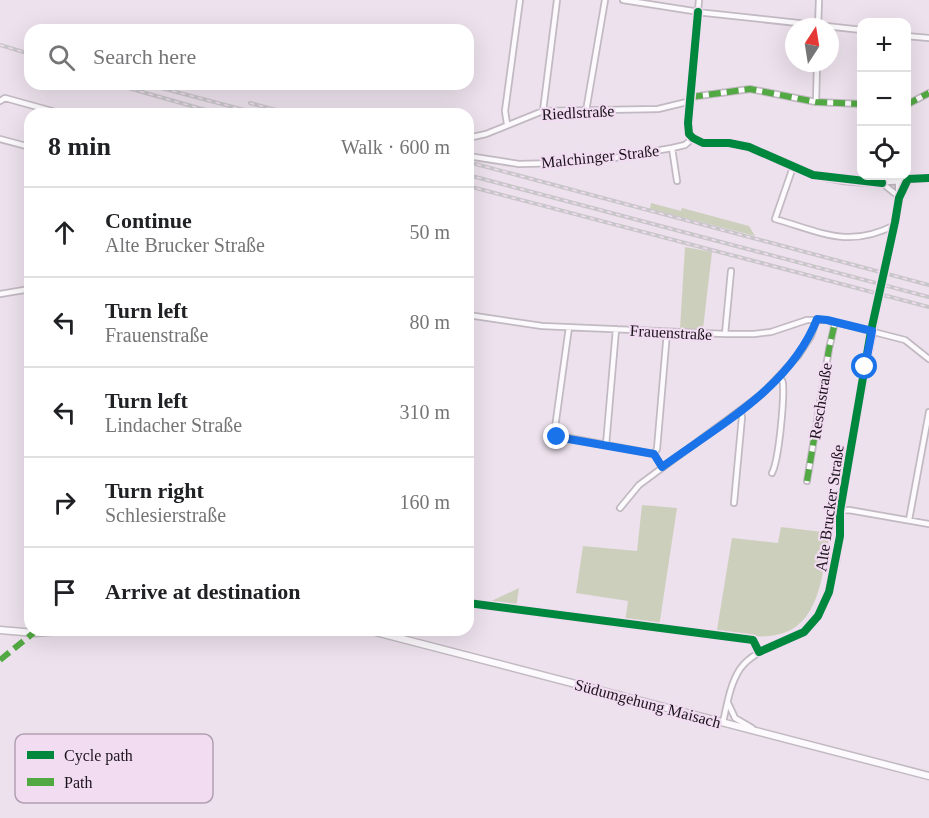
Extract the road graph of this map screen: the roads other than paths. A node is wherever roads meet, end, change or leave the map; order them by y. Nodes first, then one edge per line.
1 (520, 0) edge
2 (557, 0) edge
3 (604, 0) edge
4 (623, 0) edge
5 (699, 0) edge
6 (819, 0) edge
7 (698, 12) junction
8 (818, 18) edge
9 (785, 22) edge
10 (839, 28) edge
11 (857, 30) edge
12 (911, 36) edge
13 (929, 38) edge
14 (817, 72) edge
15 (929, 93) edge
16 (691, 99) junction
17 (0, 101) edge
18 (816, 102) junction
19 (911, 102) edge
20 (857, 104) edge
21 (41, 108) edge
22 (543, 111) junction
23 (586, 111) junction
24 (507, 124) junction
25 (474, 137) edge
26 (693, 138) junction
27 (0, 139) edge
28 (24, 145) edge
29 (672, 148) junction
30 (474, 157) edge
31 (793, 167) junction
32 (929, 178) edge
33 (911, 179) edge
34 (902, 180) edge
35 (908, 180) edge
36 (677, 181) dead end
37 (896, 181) junction
38 (882, 183) junction
39 (895, 193) junction
40 (899, 198) junction
41 (895, 225) junction
42 (885, 269) tunnel mouth
43 (731, 271) dead end
44 (24, 290) edge
45 (0, 294) edge
46 (879, 297) tunnel mouth
47 (474, 316) edge
48 (817, 319) junction
49 (835, 322) junction
50 (569, 327) junction
51 (616, 329) junction
52 (872, 331) junction
53 (667, 332) junction
54 (725, 334) junction
55 (929, 359) edge
56 (779, 377) junction
57 (741, 411) junction
58 (929, 412) edge
59 (606, 445) junction
60 (654, 454) junction
61 (662, 467) junction
62 (772, 473) dead end
63 (807, 481) dead end
64 (734, 503) dead end
65 (620, 508) dead end
66 (840, 511) junction
67 (909, 520) junction
68 (929, 524) edge
69 (0, 630) edge
70 (24, 631) edge
71 (391, 636) edge
72 (728, 703) junction
73 (723, 722) junction
74 (758, 732) junction
75 (929, 776) edge

1 - 24 street
2 - 22 street
3 - 23 street
4 - 7 street
5 - 7 street
6 - 8 street
7 - 9 street
7 - 16 street
10 - 11 street
12 - 13 street
14 - 18 street
15 - 19 street
16 - 18 street, Riedlstraße
16 - 23 street, Riedlstraße
16 - 26 street
17 - 21 street
18 - 20 street, Riedlstraße
22 - 23 street, Riedlstraße
22 - 24 street, Riedlstraße
24 - 25 street, Riedlstraße
26 - 29 street, Malchinger Straße
26 - 31 street
27 - 28 street
29 - 30 street, Malchinger Straße
29 - 36 street
31 - 38 street
31 - 41 street
32 - 33 street
34 - 37 street
35 - 40 street
37 - 38 street
37 - 39 street
37 - 40 street
38 - 39 street
39 - 40 street
40 - 41 street
41 - 42 street
43 - 54 street
44 - 45 street
46 - 52 street, Alte Brucker Straße
47 - 50 street, Frauenstraße
48 - 49 street, Frauenstraße
48 - 54 street, Frauenstraße
48 - 56 street
49 - 52 street, Frauenstraße
49 - 63 street, Reschstraße
50 - 51 street, Frauenstraße
50 - 59 street
51 - 53 street, Frauenstraße
51 - 59 street
52 - 55 street, Frauenstraße
52 - 66 street, Alte Brucker Straße
53 - 54 street, Frauenstraße
53 - 60 street
56 - 57 street
56 - 62 street
57 - 61 street
57 - 64 street
58 - 67 street
59 - 60 street
60 - 61 street
61 - 65 street
66 - 67 street
66 - 72 street, Alte Brucker Straße
67 - 68 street
69 - 70 main road
71 - 73 main road, Südumgehung Maisach
72 - 73 street
72 - 74 street
73 - 74 main road, Südumgehung Maisach
74 - 75 main road, Südumgehung Maisach

